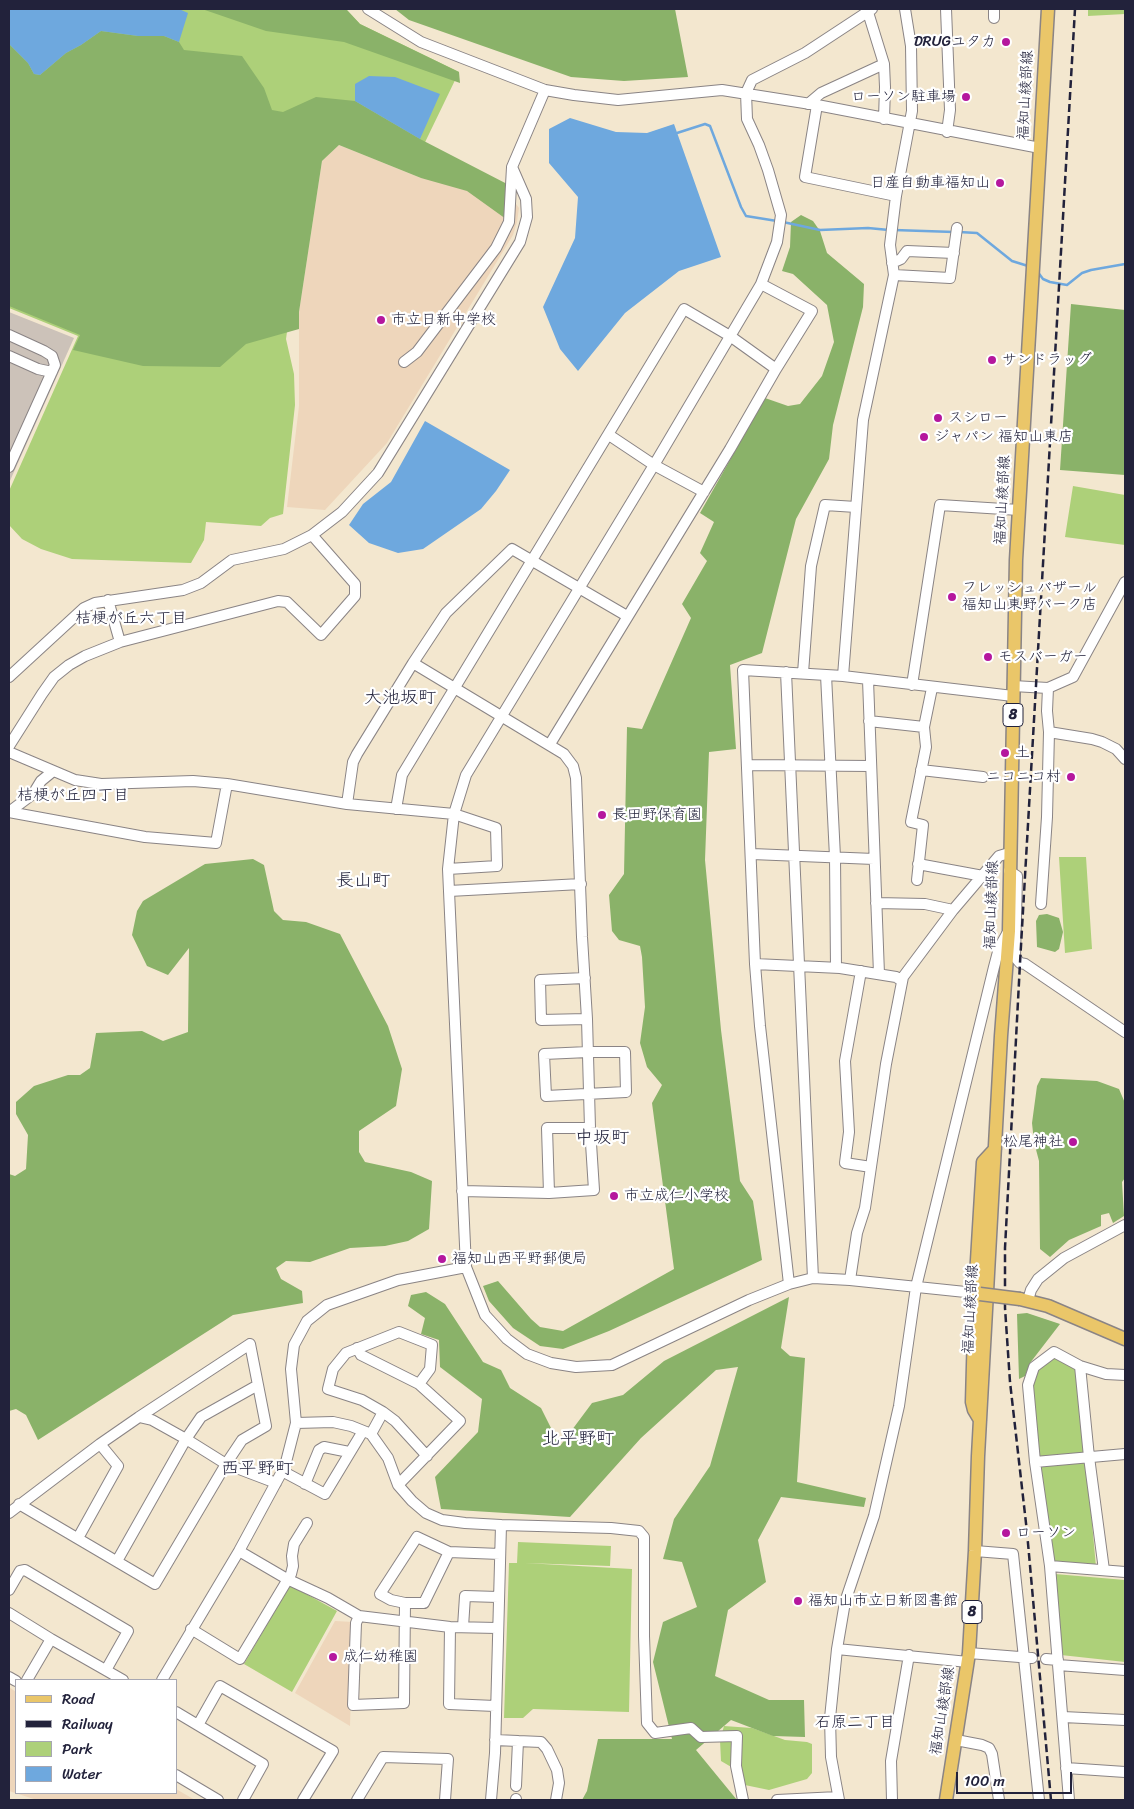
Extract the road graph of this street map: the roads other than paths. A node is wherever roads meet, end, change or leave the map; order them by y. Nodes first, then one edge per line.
1 (368, 9) edge
2 (905, 9) edge
3 (946, 9) edge
4 (1048, 9) edge
5 (869, 10) edge
6 (884, 64) junction
7 (545, 90) junction
8 (746, 93) junction
9 (813, 104) junction
10 (884, 119) junction
11 (909, 124) junction
12 (947, 132) junction
13 (1040, 148) junction
14 (512, 167) junction
15 (896, 196) junction
16 (958, 228) dead end
17 (954, 254) junction
18 (892, 263) junction
19 (894, 275) junction
20 (761, 284) junction
21 (9, 335) edge
22 (730, 336) junction
23 (9, 356) edge
24 (404, 362) dead end
25 (776, 369) junction
26 (52, 372) junction
27 (609, 435) junction
28 (654, 465) junction
29 (9, 467) edge
30 (704, 492) junction
31 (856, 507) junction
32 (1019, 510) junction
33 (312, 535) junction
34 (533, 560) junction
35 (1125, 582) edge
36 (579, 589) junction
37 (108, 600) junction
38 (627, 616) junction
39 (120, 642) junction
40 (413, 663) junction
41 (786, 672) junction
42 (803, 673) junction
43 (826, 675) junction
44 (842, 676) junction
45 (9, 677) edge
46 (868, 680) junction
47 (912, 685) junction
48 (456, 688) junction
49 (932, 688) junction
50 (1048, 688) junction
51 (1013, 691) junction
52 (502, 717) junction
53 (869, 721) junction
54 (924, 727) junction
55 (1049, 732) junction
56 (550, 744) junction
57 (9, 746) edge
58 (9, 752) edge
59 (1125, 759) edge
60 (747, 765) junction
61 (791, 766) junction
62 (871, 766) junction
63 (832, 767) junction
64 (48, 770) junction
65 (921, 770) junction
66 (983, 777) dead end
67 (227, 784) junction
68 (347, 804) junction
69 (396, 809) junction
70 (9, 812) edge
71 (454, 814) junction
72 (1009, 853) junction
73 (752, 854) junction
74 (794, 856) junction
75 (835, 857) junction
76 (874, 859) junction
77 (918, 864) junction
78 (448, 869) junction
79 (1009, 871) junction
80 (983, 876) junction
81 (916, 880) dead end
82 (581, 884) junction
83 (449, 891) junction
84 (876, 903) junction
85 (1041, 904) dead end
86 (953, 910) junction
87 (1009, 931) junction
88 (756, 964) junction
89 (799, 966) junction
90 (836, 968) junction
91 (861, 971) junction
92 (879, 974) junction
93 (585, 978) junction
94 (902, 981) junction
95 (587, 1019) junction
96 (1125, 1032) edge
97 (588, 1052) junction
98 (589, 1095) junction
99 (590, 1128) junction
100 (995, 1148) junction
101 (871, 1167) junction
102 (462, 1191) junction
103 (549, 1193) junction
104 (1125, 1225) edge
105 (466, 1267) junction
106 (814, 1278) junction
107 (850, 1280) junction
108 (788, 1284) junction
109 (916, 1287) junction
110 (978, 1294) junction
111 (1024, 1299) junction
112 (1125, 1339) edge
113 (357, 1348) junction
114 (1080, 1366) junction
115 (1125, 1375) edge
116 (419, 1384) junction
117 (258, 1385) junction
118 (383, 1412) junction
119 (139, 1417) junction
120 (981, 1422) junction
121 (296, 1423) junction
122 (367, 1432) junction
123 (186, 1439) junction
124 (100, 1444) junction
125 (349, 1452) junction
126 (1125, 1454) edge
127 (427, 1456) junction
128 (1089, 1457) junction
129 (1035, 1462) junction
130 (226, 1464) junction
131 (282, 1472) junction
132 (276, 1483) junction
133 (305, 1484) junction
134 (398, 1485) junction
135 (19, 1504) junction
136 (9, 1513) edge
137 (307, 1523) dead end
138 (501, 1525) junction
139 (78, 1538) junction
140 (239, 1551) junction
141 (975, 1551) junction
142 (449, 1552) junction
143 (500, 1554) junction
144 (117, 1561) junction
145 (1050, 1566) junction
146 (1104, 1570) junction
147 (1125, 1572) edge
148 (287, 1579) junction
149 (9, 1590) edge
150 (498, 1597) junction
151 (405, 1603) junction
152 (9, 1613) edge
153 (359, 1616) junction
154 (405, 1623) junction
155 (450, 1627) junction
156 (463, 1628) junction
157 (498, 1628) junction
158 (192, 1629) junction
159 (51, 1640) junction
160 (837, 1649) junction
161 (909, 1655) junction
162 (968, 1657) junction
163 (1028, 1658) junction
164 (1046, 1659) dead end
165 (1058, 1663) junction
166 (106, 1670) junction
167 (1125, 1670) edge
168 (28, 1679) edge
169 (121, 1679) edge
170 (163, 1679) edge
171 (495, 1706) junction
172 (178, 1713) edge
173 (1063, 1717) junction
174 (1125, 1720) edge
175 (198, 1725) junction
176 (495, 1740) junction
177 (956, 1740) junction
178 (518, 1741) junction
179 (1066, 1768) junction
180 (1125, 1772) edge
181 (178, 1777) edge
182 (516, 1786) dead end
183 (839, 1799) edge
184 (218, 1800) edge
185 (243, 1800) edge
186 (303, 1800) edge
187 (357, 1800) edge
188 (445, 1800) edge
189 (491, 1800) edge
190 (556, 1800) edge
191 (743, 1800) edge
192 (777, 1800) edge
193 (892, 1800) edge
194 (946, 1800) edge
195 (999, 1800) edge
196 (1040, 1800) edge
197 (1069, 1800) edge

1 - 7 street
2 - 11 street
3 - 12 street
4 - 13 main road, 福知山綾部線 / 8
5 - 6 street
5 - 8 street
6 - 9 street
6 - 10 street
7 - 8 street
7 - 14 street
8 - 9 street
8 - 20 street
9 - 10 street
9 - 15 street
10 - 11 street
11 - 12 street
11 - 15 street
12 - 13 street
13 - 32 main road, 福知山綾部線 / 8
14 - 24 street
14 - 33 street
15 - 18 street
16 - 17 street
17 - 18 street
17 - 19 street
18 - 19 street
19 - 31 street
20 - 22 street
20 - 25 street
21 - 26 street
22 - 25 street
22 - 27 street
22 - 28 street
23 - 26 street
25 - 30 street
26 - 29 street
27 - 28 street
27 - 34 street
28 - 30 street
28 - 36 street
30 - 38 street
31 - 42 street
31 - 44 street
32 - 47 street
32 - 51 main road, 福知山綾部線 / 8
33 - 37 street
33 - 39 street
34 - 36 street
34 - 40 street
34 - 48 street
35 - 50 street
36 - 38 street
36 - 52 street
37 - 39 street
37 - 45 street
38 - 56 street
39 - 57 street
40 - 48 street
40 - 68 street
41 - 42 street
41 - 60 street
41 - 61 street
42 - 43 street
43 - 44 street
43 - 63 street
44 - 46 street
46 - 47 street
46 - 53 street
47 - 49 street
48 - 52 street
48 - 69 street
49 - 51 street
49 - 54 street
50 - 51 street
50 - 55 street
51 - 72 main road, 福知山綾部線 / 8
52 - 56 street
52 - 71 street
53 - 54 street
53 - 62 street
54 - 65 street
55 - 59 street
55 - 85 street
56 - 82 street
58 - 64 street
60 - 61 street
60 - 73 street
61 - 63 street
61 - 74 street
62 - 63 street
62 - 76 street
63 - 75 street
64 - 67 street
64 - 70 street
65 - 66 street
65 - 77 street
67 - 68 street
67 - 70 street
68 - 69 street
69 - 71 street
71 - 78 street
71 - 78 street
72 - 79 main road, 福知山綾部線 / 8
72 - 80 street
73 - 74 street
73 - 88 street
74 - 75 street
74 - 89 street
75 - 76 street
75 - 90 street
76 - 84 street
77 - 80 street
77 - 81 street
78 - 83 street
79 - 87 main road, 福知山綾部線 / 8
79 - 96 street
80 - 86 street
82 - 83 street
82 - 93 street
83 - 102 street
84 - 86 street
84 - 92 street
86 - 94 street
87 - 100 main road, 福知山綾部線 / 8
87 - 109 street
88 - 89 street
88 - 108 street
89 - 90 street
89 - 106 street
90 - 91 street
91 - 92 street
91 - 101 street
92 - 94 street
93 - 95 street
93 - 95 street
94 - 101 street
95 - 97 street
97 - 98 street
97 - 98 street
97 - 98 street
98 - 99 street
99 - 103 street
99 - 103 street
100 - 110 main road
100 - 120 main road, 福知山綾部線 / 8
101 - 107 street
102 - 103 street
102 - 105 street
104 - 111 street
105 - 108 street
105 - 121 street
106 - 107 street
106 - 108 street
107 - 109 street
109 - 110 street
109 - 160 street
110 - 111 main road, bridge
110 - 120 main road
111 - 112 main road
113 - 116 street
113 - 116 street
113 - 118 street
114 - 115 street
114 - 128 street
114 - 129 street
116 - 127 street
117 - 119 street
117 - 123 street
117 - 130 street
118 - 122 street
118 - 127 street
119 - 123 street
119 - 124 street
120 - 141 main road, 福知山綾部線 / 8
121 - 122 street
121 - 131 street
122 - 125 street
122 - 134 street
123 - 130 street
123 - 144 street
124 - 135 street
124 - 139 street
125 - 133 street
125 - 133 street
126 - 128 street
127 - 134 street
128 - 129 street
128 - 146 street
129 - 145 street
130 - 132 street
130 - 144 street
131 - 132 street
131 - 133 street
132 - 140 street
134 - 138 street
135 - 136 street
135 - 139 street
137 - 148 street
138 - 143 street
138 - 191 street
139 - 144 street
140 - 148 street
140 - 158 street
141 - 162 main road, 福知山綾部線 / 8
141 - 163 street
142 - 143 street
142 - 151 street
142 - 151 street
143 - 150 street
145 - 146 street
145 - 165 street
146 - 147 street
148 - 153 street
148 - 158 street
149 - 166 street
150 - 156 street
150 - 157 street
151 - 154 street
152 - 159 street
153 - 154 street
153 - 154 street
154 - 155 street
155 - 156 street
155 - 171 street
156 - 157 street
157 - 171 street
158 - 170 street
159 - 166 street
159 - 168 street
160 - 161 street
160 - 183 street
161 - 162 street
161 - 193 street
162 - 163 street
162 - 177 main road, 福知山綾部線 / 8
163 - 196 street
164 - 165 street
165 - 167 street
165 - 173 street
166 - 169 street
171 - 176 street
172 - 175 street
173 - 174 street
173 - 179 street
175 - 185 street
175 - 186 street
176 - 178 street
176 - 189 street
177 - 194 main road, 福知山綾部線 / 8
177 - 195 street
178 - 182 street
178 - 190 street
179 - 180 street
179 - 197 street
181 - 184 street
183 - 192 street
187 - 188 street

